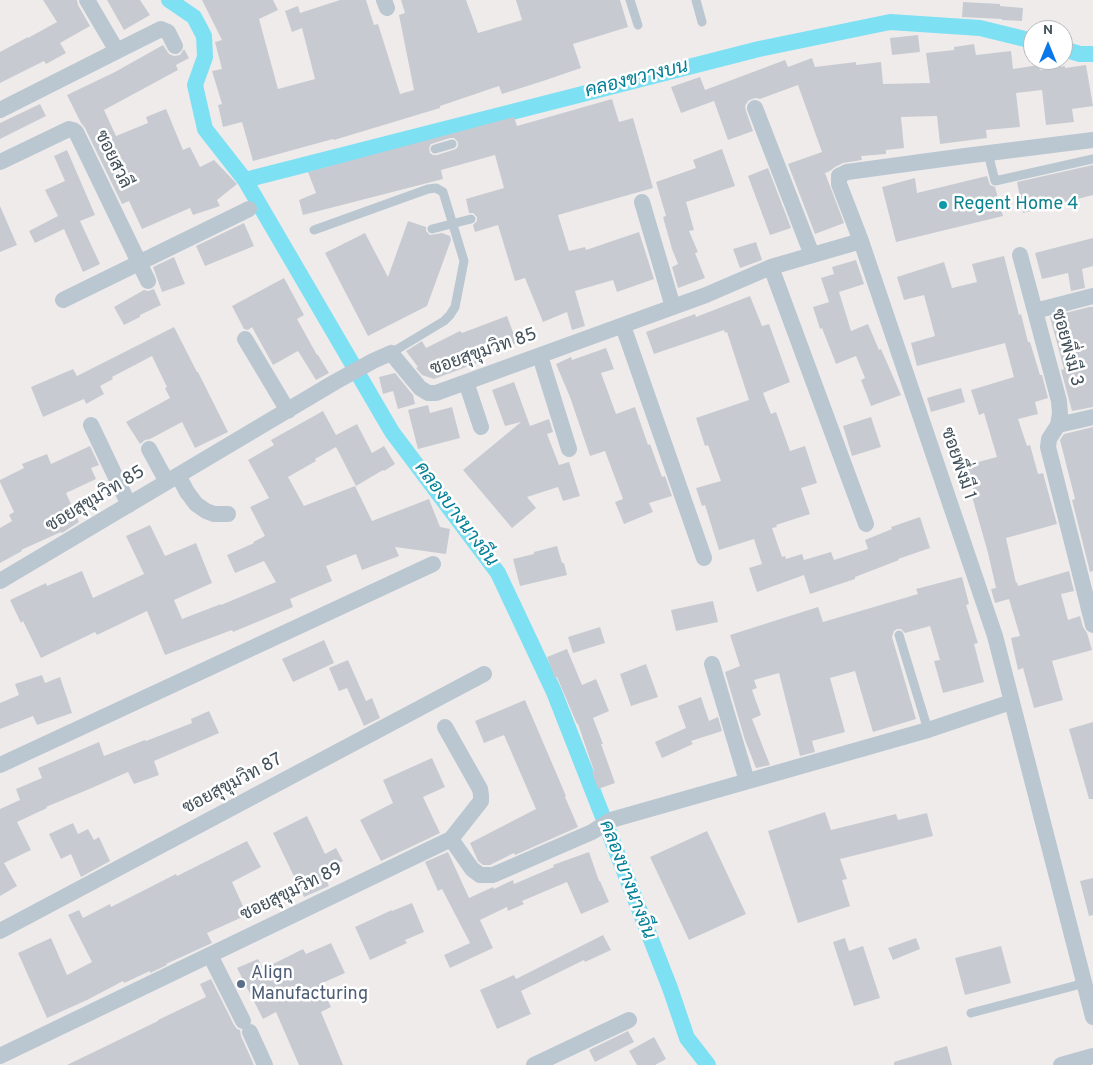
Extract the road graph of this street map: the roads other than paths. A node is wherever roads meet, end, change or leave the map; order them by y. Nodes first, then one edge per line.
1 (87, 0) edge
2 (630, 0) edge
3 (696, 0) edge
4 (702, 22) dead end
5 (638, 25) dead end
6 (175, 46) dead end
7 (117, 51) junction
8 (755, 108) dead end
9 (0, 110) edge
10 (1093, 140) edge
11 (452, 144) dead end
12 (435, 149) dead end
13 (988, 153) junction
14 (1093, 159) edge
15 (0, 162) edge
16 (642, 202) dead end
17 (249, 209) dead end
18 (471, 219) dead end
19 (453, 224) junction
20 (432, 229) dead end
21 (314, 230) dead end
22 (861, 241) junction
23 (812, 255) junction
24 (1020, 255) dead end
25 (139, 262) junction
26 (771, 267) junction
27 (148, 281) dead end
28 (1093, 296) edge
29 (63, 300) dead end
30 (673, 307) junction
31 (1035, 311) junction
32 (623, 326) junction
33 (245, 340) dead end
34 (391, 353) junction
35 (540, 356) junction
36 (466, 382) junction
37 (288, 411) junction
38 (1093, 417) edge
39 (91, 425) dead end
40 (1058, 425) junction
41 (481, 427) dead end
42 (149, 449) dead end
43 (569, 449) dead end
44 (173, 479) junction
45 (129, 505) junction
46 (228, 514) dead end
47 (866, 524) dead end
48 (704, 558) dead end
49 (433, 564) dead end
50 (0, 581) edge
51 (1092, 618) edge
52 (899, 635) dead end
53 (712, 664) dead end
54 (484, 674) dead end
55 (1011, 702) junction
56 (445, 727) dead end
57 (928, 730) junction
58 (0, 765) edge
59 (747, 781) junction
60 (451, 839) junction
61 (0, 931) edge
62 (210, 955) junction
63 (1084, 983) junction
64 (971, 1012) dead end
65 (1093, 1017) edge
66 (629, 1020) dead end
67 (0, 1056) edge
68 (1093, 1056) edge
69 (266, 1065) edge
70 (534, 1065) edge
71 (1061, 1065) edge

1 - 7 street
2 - 5 lane
3 - 4 lane
6 - 7 street
7 - 9 street
8 - 23 street
10 - 13 street, ซอยพึ่งมี 1
11 - 12 lane
13 - 14 lane
13 - 22 street, ซอยพึ่งมี 1
15 - 25 street, ซอยสวลี
16 - 30 street
17 - 25 street
18 - 19 lane
19 - 20 lane
19 - 21 lane
19 - 34 lane
22 - 23 street, ซอยสุขุมวิท 85
22 - 55 street, ซอยพึ่งมี 1
23 - 26 street, ซอยสุขุมวิท 85
24 - 31 street, ซอยพึ่งมี 3
25 - 27 street, ซอยสวลี
25 - 29 street
26 - 30 street, ซอยสุขุมวิท 85
26 - 47 street
28 - 31 street
30 - 32 street, ซอยสุขุมวิท 85
31 - 40 street, ซอยพึ่งมี 3
32 - 35 street, ซอยสุขุมวิท 85
32 - 48 street
33 - 37 street
34 - 36 street, ซอยสุขุมวิท 85
34 - 37 street, ซอยสุขุมวิท 85
35 - 36 street, ซอยสุขุมวิท 85
35 - 43 street
36 - 41 street
37 - 44 street, ซอยสุขุมวิท 85
38 - 40 street
39 - 45 street
40 - 51 street, ซอยพึ่งมี 3
42 - 44 street
44 - 45 street, ซอยสุขุมวิท 85
44 - 46 street
45 - 50 street, ซอยสุขุมวิท 85
49 - 58 street
52 - 57 lane
53 - 59 street
54 - 61 street, ซอยสุขุมวิท 87
55 - 57 street
55 - 63 street, ซอยพึ่งมี 1
56 - 60 street
57 - 59 street
59 - 60 street
60 - 62 street, ซอยสุขุมวิท 89
62 - 67 street, ซอยสุขุมวิท 89
62 - 69 street
63 - 64 lane
63 - 65 street, ซอยพึ่งมี 1
66 - 70 street
68 - 71 street

